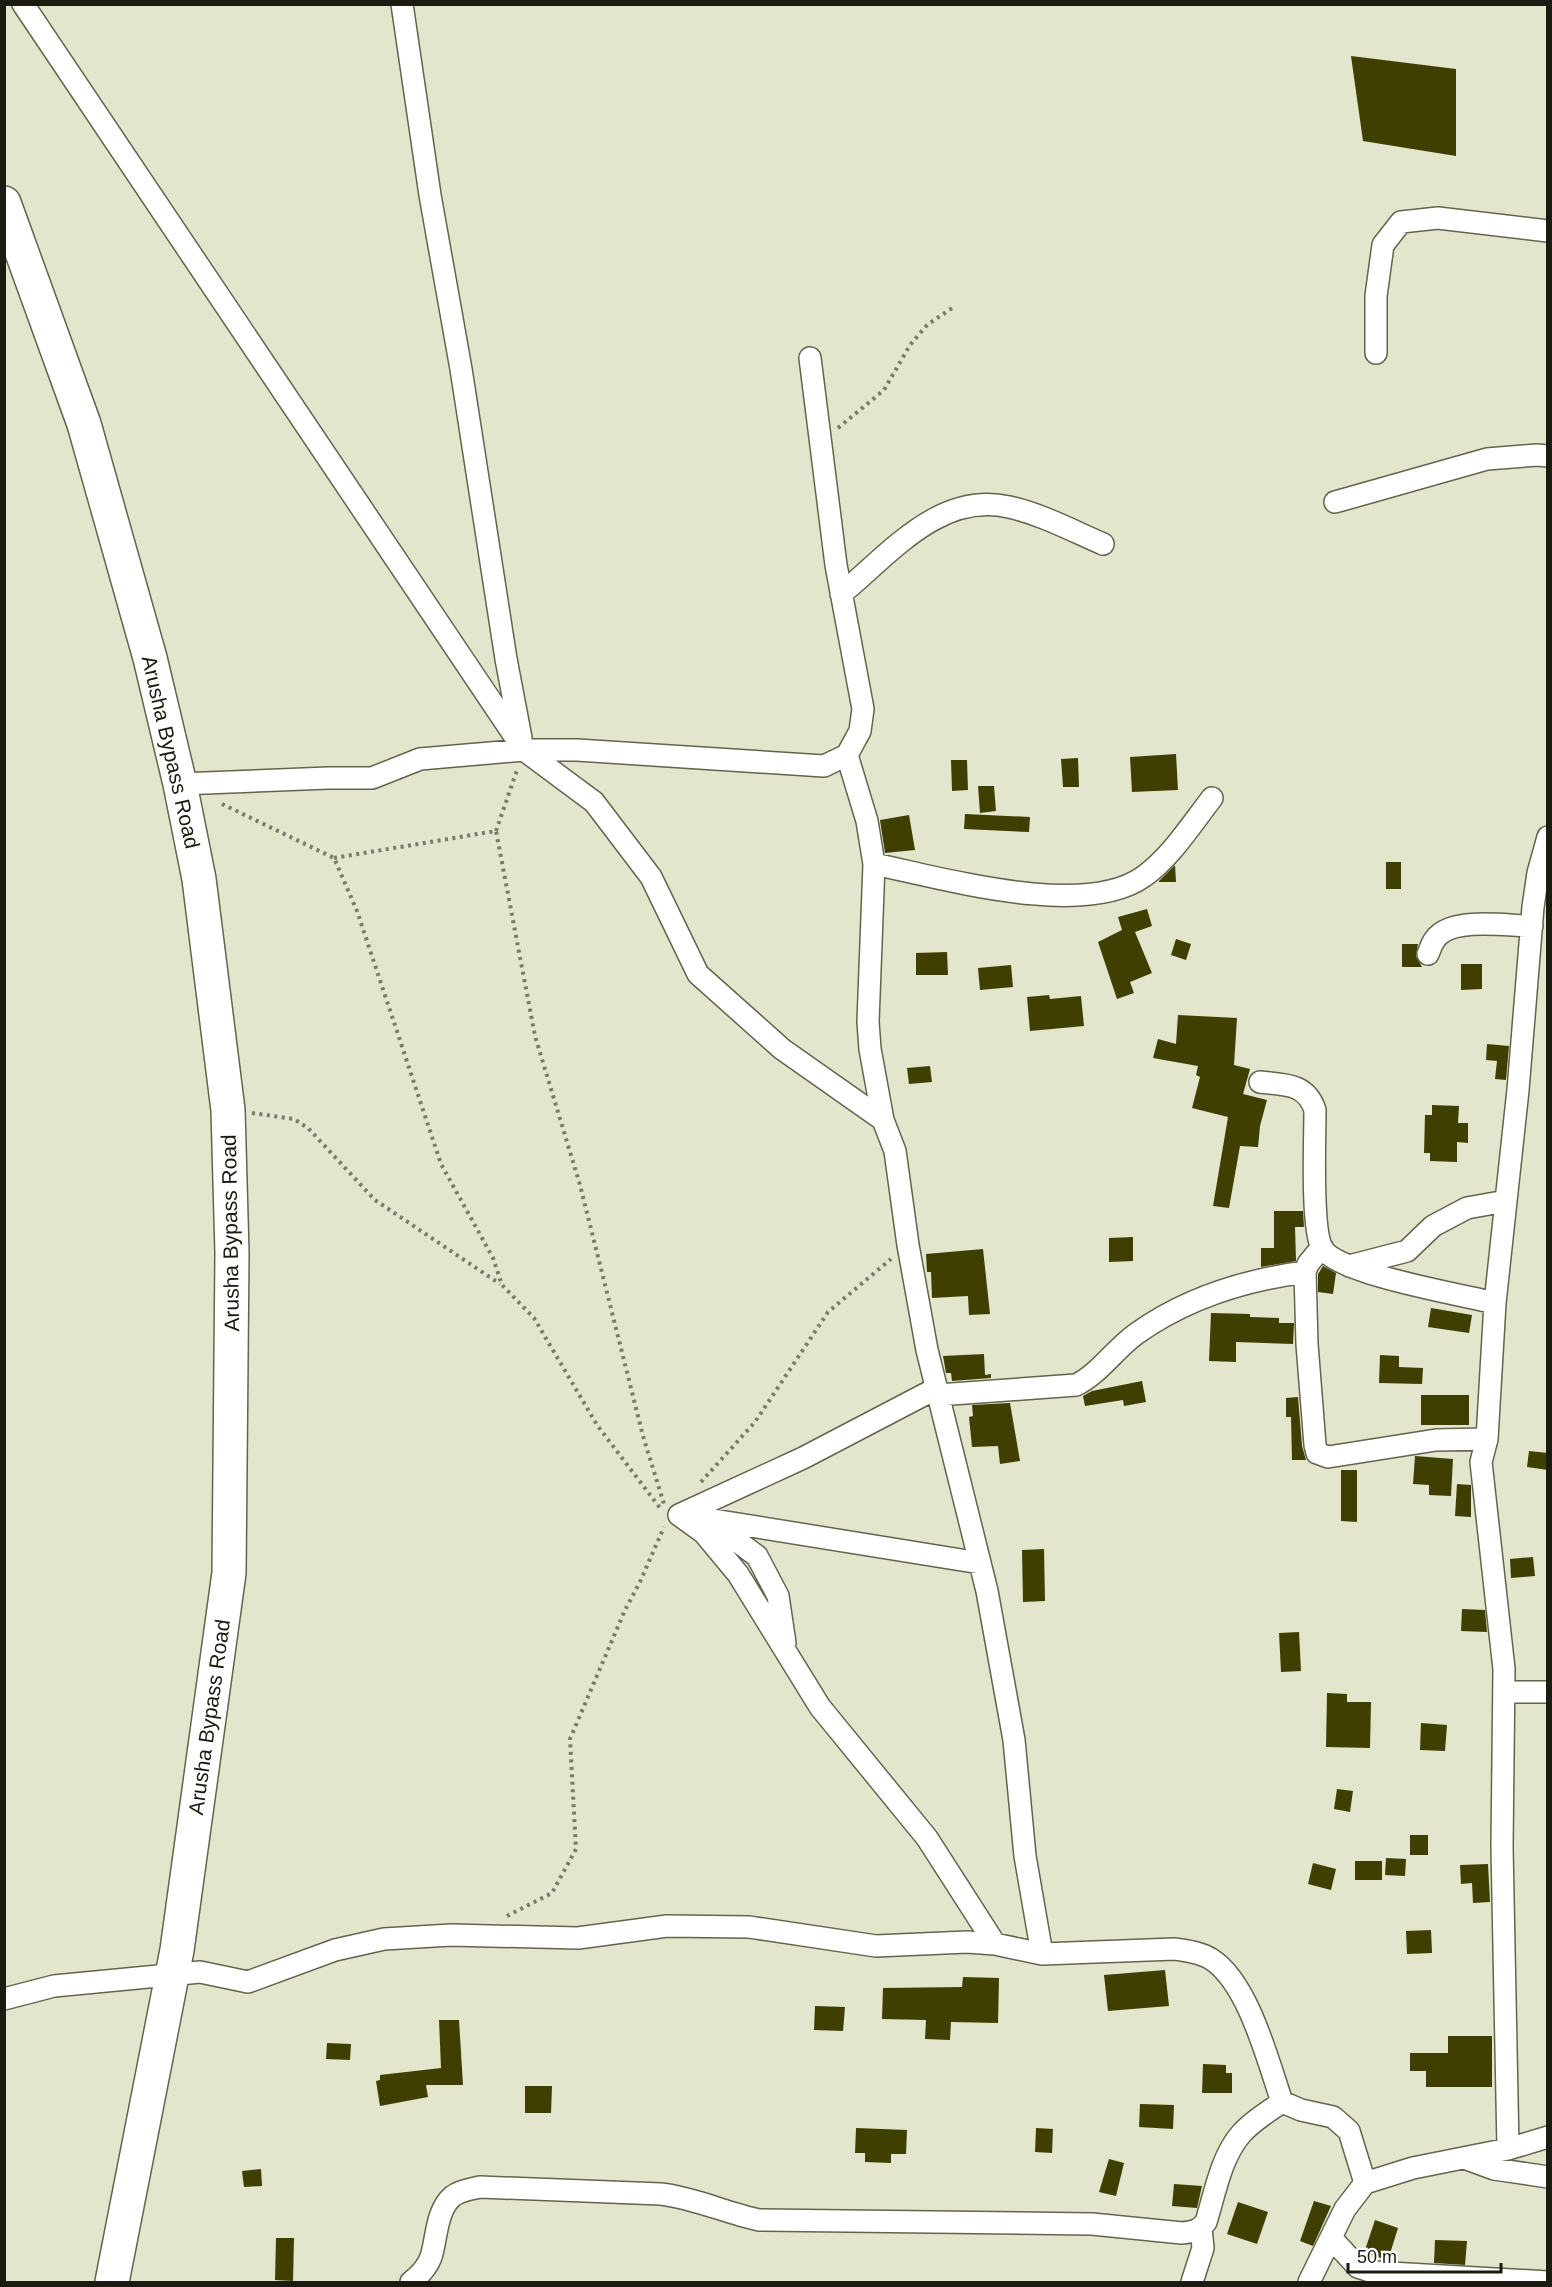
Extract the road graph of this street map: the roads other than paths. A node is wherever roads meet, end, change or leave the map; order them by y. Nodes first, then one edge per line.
1 (23, 4) edge
2 (402, 4) edge
3 (4, 204) edge
4 (1548, 231) edge
5 (1376, 353) dead end
6 (810, 358) dead end
7 (1548, 456) edge
8 (1335, 502) dead end
9 (1103, 544) dead end
10 (841, 594) junction
11 (524, 750) junction
12 (847, 756) junction
13 (180, 784) junction
14 (1212, 798) dead end
15 (1548, 837) edge
16 (874, 864) junction
17 (1532, 927) junction
18 (1428, 954) dead end
19 (1260, 1082) dead end
20 (883, 1120) junction
21 (1506, 1201) junction
22 (1322, 1248) junction
23 (1349, 1266) junction
24 (1305, 1272) junction
25 (1495, 1303) junction
26 (938, 1392) junction
27 (1487, 1439) junction
28 (668, 1512) junction
29 (980, 1563) junction
30 (1504, 1692) junction
31 (1548, 1692) edge
32 (995, 1944) junction
33 (1042, 1954) junction
34 (172, 1974) junction
35 (4, 1999) edge
36 (1282, 2102) junction
37 (1548, 2137) edge
38 (1508, 2149) junction
39 (1463, 2158) junction
40 (1548, 2177) edge
41 (1365, 2183) junction
42 (1201, 2228) junction
43 (1331, 2238) junction
44 (419, 2279) edge
45 (1548, 2282) edge
46 (112, 2283) edge
47 (1192, 2283) edge
48 (1310, 2283) edge

1 - 11 street
2 - 11 street
3 - 13 main road, Arusha Bypass Road
4 - 5 street
6 - 10 street
7 - 8 street
9 - 10 street
10 - 12 street
11 - 12 street
11 - 13 street
11 - 20 street
12 - 16 street
13 - 34 main road, Arusha Bypass Road
14 - 16 street
15 - 17 street
16 - 20 street
17 - 18 street
17 - 21 street
19 - 22 street
20 - 26 street
21 - 23 street
21 - 25 street
22 - 23 street
22 - 24 street
23 - 25 street
24 - 26 street
24 - 27 street
25 - 27 street
26 - 28 street
26 - 29 street
27 - 30 street
28 - 29 street
28 - 32 street
29 - 33 street
30 - 31 street
30 - 38 street
32 - 33 street
32 - 34 street
33 - 36 street
34 - 35 street
34 - 46 main road, Arusha Bypass Road
36 - 41 street
36 - 42 street
37 - 38 street
38 - 39 street
39 - 40 street
39 - 41 street
41 - 43 street
42 - 44 street
42 - 47 street
43 - 45 street
43 - 48 street

